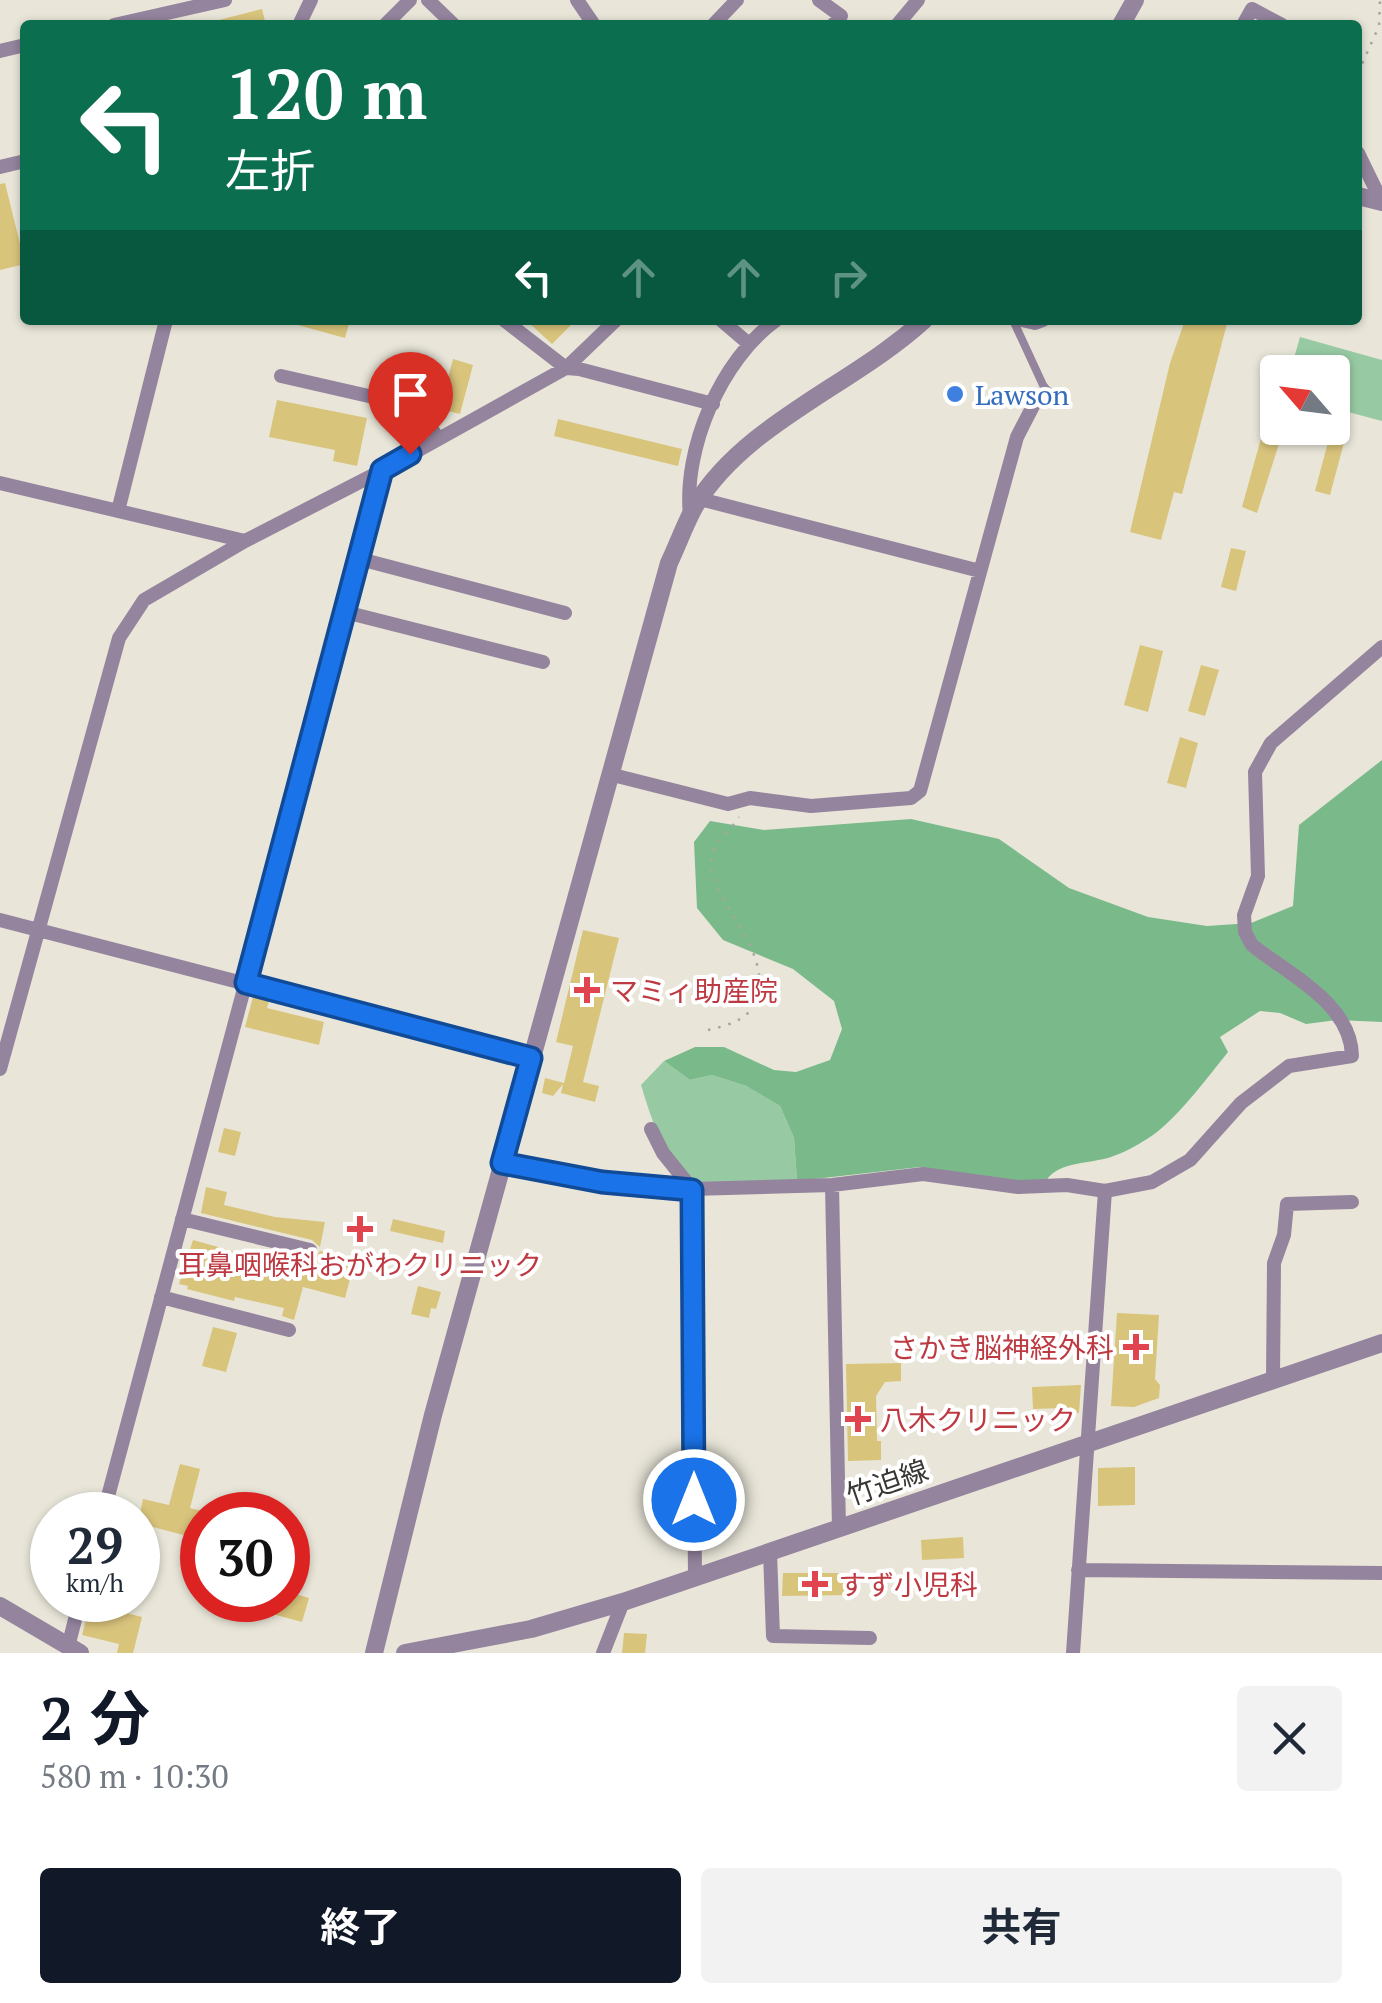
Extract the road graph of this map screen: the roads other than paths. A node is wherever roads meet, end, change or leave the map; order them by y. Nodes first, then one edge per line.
1 (225, 0) edge
2 (410, 0) edge
3 (428, 0) edge
4 (820, 0) edge
5 (918, 0) edge
6 (136, 20) edge
7 (390, 20) edge
8 (449, 20) edge
9 (837, 20) edge
10 (901, 20) edge
11 (1246, 20) edge
12 (1273, 20) edge
13 (1362, 164) edge
14 (1374, 196) edge
15 (165, 325) edge
16 (510, 325) edge
17 (611, 325) edge
18 (727, 325) edge
19 (770, 325) edge
20 (918, 325) edge
21 (1015, 325) edge
22 (749, 344) junction
23 (566, 368) junction
24 (282, 376) dead end
25 (1065, 396) dead end
26 (713, 404) junction
27 (1034, 406) dead end
28 (438, 438) junction
29 (382, 470) junction
30 (0, 482) edge
31 (700, 499) junction
32 (118, 510) junction
33 (690, 516) junction
34 (245, 541) junction
35 (360, 559) junction
36 (980, 571) junction
37 (345, 612) junction
38 (565, 613) dead end
39 (1382, 647) edge
40 (543, 662) dead end
41 (609, 774) junction
42 (0, 920) edge
43 (39, 928) junction
44 (246, 983) junction
45 (531, 1058) junction
46 (0, 1069) edge
47 (651, 1129) dead end
48 (502, 1163) junction
49 (832, 1184) junction
50 (692, 1190) junction
51 (1105, 1191) junction
52 (1352, 1202) dead end
53 (182, 1219) junction
54 (310, 1250) dead end
55 (162, 1297) junction
56 (289, 1330) dead end
57 (1382, 1342) edge
58 (1273, 1380) junction
59 (1086, 1444) junction
60 (109, 1492) edge
61 (839, 1528) junction
62 (770, 1552) junction
63 (1078, 1570) junction
64 (1382, 1572) edge
65 (695, 1578) junction
66 (623, 1602) junction
67 (0, 1606) edge
68 (77, 1622) edge
69 (870, 1638) dead end
70 (74, 1650) edge
71 (374, 1653) edge
72 (406, 1653) edge
73 (603, 1653) edge
74 (1073, 1653) edge

1 - 6 street
2 - 7 street
3 - 8 street
4 - 9 street
5 - 10 street
11 - 12 street
13 - 14 street
15 - 32 street
16 - 23 street
17 - 23 street
18 - 22 street
19 - 22 street
20 - 31 street
21 - 25 lane
22 - 26 street
23 - 26 street
23 - 28 street
24 - 28 street
26 - 33 street
27 - 36 street
28 - 29 street
29 - 34 street
29 - 35 street
30 - 32 street
31 - 33 street
31 - 36 street
32 - 34 street
33 - 41 street
34 - 43 street
35 - 37 street
35 - 38 street
36 - 41 street
37 - 40 street
37 - 44 street
39 - 51 street
41 - 45 street
42 - 43 street
43 - 44 street
43 - 46 street
44 - 45 street
44 - 53 street
45 - 48 street
47 - 50 street
48 - 50 street
48 - 71 street
49 - 50 street
49 - 51 street
49 - 61 street
50 - 65 street
51 - 59 street
52 - 58 street
53 - 54 street
53 - 55 street
55 - 56 street
55 - 60 street
57 - 58 street, 竹迫線
58 - 59 street, 竹迫線
59 - 61 street, 竹迫線
59 - 63 street
61 - 62 street, 竹迫線
62 - 65 street, 竹迫線
62 - 69 street
63 - 64 street
63 - 74 street
65 - 66 street, 竹迫線
66 - 72 street, 竹迫線
66 - 73 street
67 - 70 street
68 - 70 street

